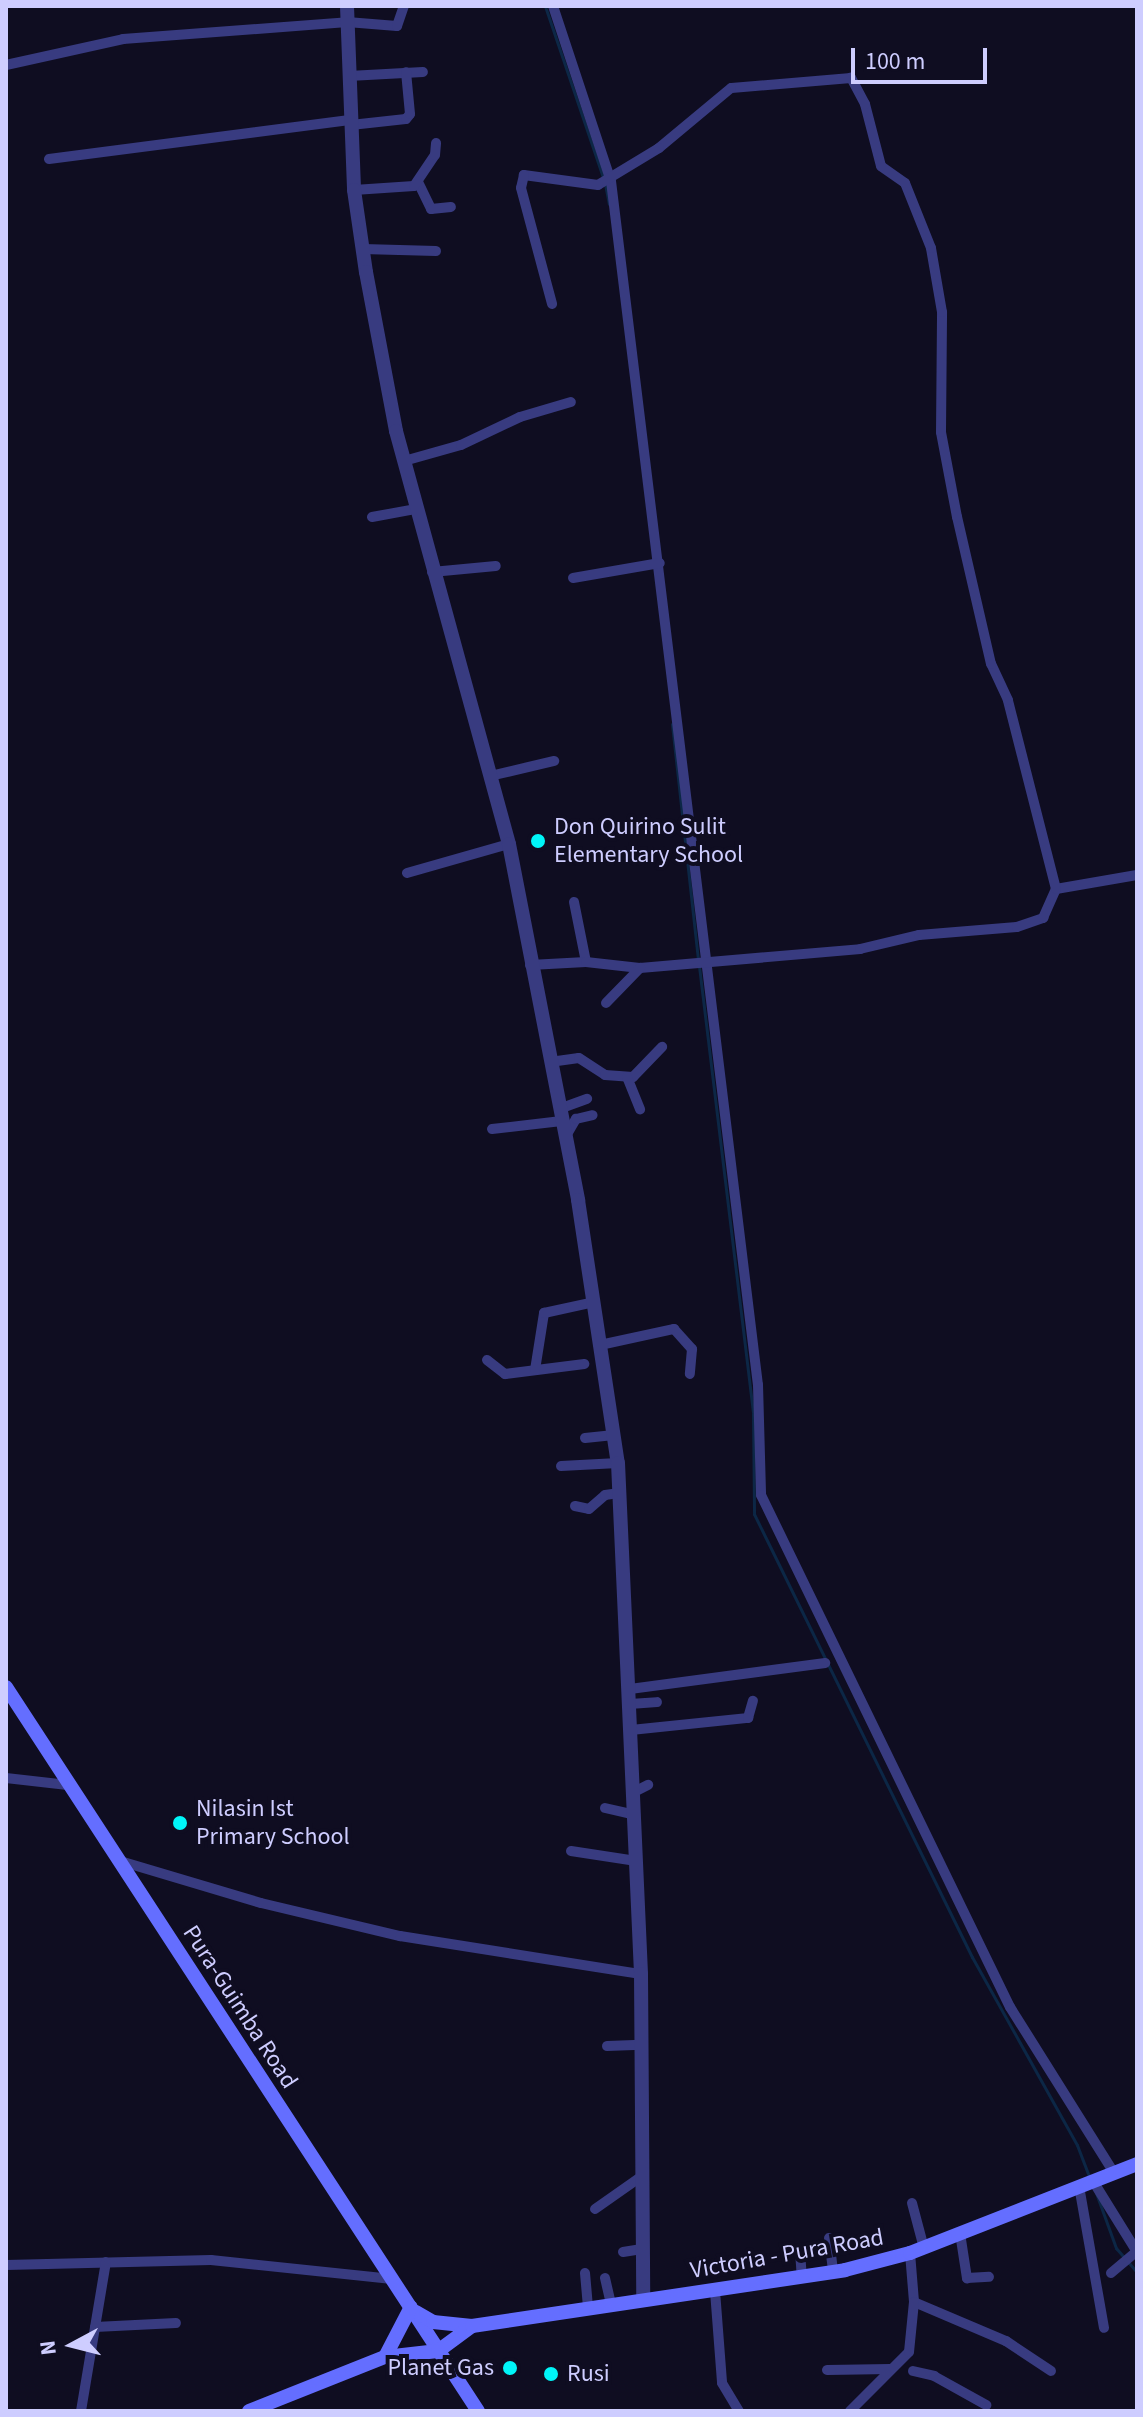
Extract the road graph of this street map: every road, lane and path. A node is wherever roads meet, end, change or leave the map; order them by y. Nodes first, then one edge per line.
1 (347, 6) edge
2 (404, 6) edge
3 (553, 6) edge
4 (347, 22) junction
5 (6, 65) edge
6 (406, 72) junction
7 (423, 72) dead end
8 (349, 76) junction
9 (351, 123) junction
10 (436, 143) dead end
11 (49, 159) dead end
12 (611, 181) junction
13 (418, 182) junction
14 (354, 190) junction
15 (451, 207) dead end
16 (363, 249) junction
17 (436, 251) dead end
18 (552, 304) dead end
19 (571, 402) dead end
20 (404, 461) junction
21 (416, 509) junction
22 (372, 517) dead end
23 (660, 563) junction
24 (496, 566) dead end
25 (432, 572) junction
26 (573, 578) dead end
27 (554, 761) dead end
28 (490, 776) junction
29 (509, 844) junction
30 (407, 873) dead end
31 (1137, 875) edge
32 (1056, 889) junction
33 (574, 902) dead end
34 (586, 962) junction
35 (705, 962) junction
36 (530, 965) junction
37 (640, 968) junction
38 (606, 1003) dead end
39 (662, 1047) dead end
40 (550, 1062) junction
41 (627, 1077) junction
42 (587, 1099) dead end
43 (640, 1109) dead end
44 (560, 1115) junction
45 (593, 1115) dead end
46 (492, 1129) dead end
47 (565, 1138) junction
48 (594, 1302) junction
49 (600, 1345) junction
50 (487, 1360) dead end
51 (584, 1364) dead end
52 (535, 1370) junction
53 (690, 1374) dead end
54 (614, 1435) junction
55 (585, 1438) dead end
56 (618, 1463) junction
57 (561, 1466) dead end
58 (620, 1493) junction
59 (575, 1506) dead end
60 (825, 1663) dead end
61 (6, 1687) edge
62 (630, 1696) junction
63 (753, 1701) dead end
64 (657, 1702) dead end
65 (631, 1730) junction
66 (6, 1778) edge
67 (68, 1785) junction
68 (648, 1785) dead end
69 (634, 1792) junction
70 (605, 1808) dead end
71 (635, 1815) junction
72 (571, 1851) dead end
73 (117, 1860) junction
74 (636, 1861) junction
75 (641, 1974) junction
76 (641, 2045) junction
77 (607, 2046) dead end
78 (1137, 2164) edge
79 (1114, 2173) junction
80 (642, 2176) junction
81 (1086, 2183) junction
82 (912, 2203) dead end
83 (595, 2209) dead end
84 (960, 2233) junction
85 (829, 2238) dead end
86 (642, 2249) junction
87 (800, 2251) dead end
88 (917, 2251) junction
89 (623, 2252) dead end
90 (1137, 2252) edge
91 (106, 2262) junction
92 (6, 2265) edge
93 (833, 2272) junction
94 (585, 2273) dead end
95 (1111, 2273) dead end
96 (802, 2277) junction
97 (989, 2277) dead end
98 (605, 2278) dead end
99 (392, 2279) junction
100 (715, 2291) junction
101 (643, 2300) junction
102 (914, 2302) junction
103 (611, 2305) junction
104 (411, 2307) junction
105 (588, 2308) junction
106 (176, 2323) dead end
107 (472, 2326) junction
108 (95, 2327) junction
109 (1104, 2328) dead end
110 (438, 2351) junction
111 (909, 2352) junction
112 (385, 2357) junction
113 (890, 2369) junction
114 (827, 2370) dead end
115 (1051, 2371) dead end
116 (986, 2405) dead end
117 (81, 2411) edge
118 (249, 2411) edge
119 (478, 2411) edge
120 (739, 2411) edge
121 (850, 2411) edge

1 - 4 street
2 - 4 street
3 - 12 street
4 - 5 street
4 - 8 street
6 - 7 street
6 - 8 street
6 - 9 street
8 - 9 street
9 - 11 street
9 - 14 street
10 - 13 street
12 - 18 street
12 - 23 street
12 - 32 street
13 - 14 street
13 - 15 street
14 - 16 street
16 - 17 street
16 - 20 street
19 - 20 street
20 - 21 street
21 - 22 street
21 - 25 street
23 - 26 street
23 - 35 street
24 - 25 street
25 - 28 street
27 - 28 street
28 - 29 street
29 - 30 street
29 - 36 street
31 - 32 street
32 - 35 street
33 - 34 street
34 - 36 street
34 - 37 street
35 - 37 street
35 - 79 street
36 - 40 street
37 - 38 street
39 - 41 street
40 - 41 street
40 - 44 street
41 - 43 street
42 - 44 street
44 - 46 street
44 - 47 street
45 - 47 street
47 - 48 street
48 - 49 street
48 - 52 street
49 - 53 street
49 - 54 street
50 - 52 street
51 - 52 street
54 - 55 street
54 - 56 street
56 - 57 street
56 - 58 street
58 - 59 street
58 - 62 street
60 - 62 street
61 - 67 main road, Pura-Guimba Road
62 - 64 street
62 - 65 street
63 - 65 street
65 - 69 street
66 - 67 street
67 - 73 main road, Pura-Guimba Road
68 - 69 street
69 - 71 street
70 - 71 street
71 - 74 street
72 - 74 street
73 - 75 street
73 - 99 main road, Pura-Guimba Road
74 - 75 street
75 - 76 street
76 - 77 street
76 - 80 street
78 - 79 main road, Victoria - Pura Road
79 - 81 main road, Victoria - Pura Road
80 - 83 street
80 - 86 street
81 - 84 main road, Victoria - Pura Road
81 - 90 street
81 - 109 street
82 - 88 street
84 - 88 main road, Victoria - Pura Road
84 - 97 street
85 - 93 street
86 - 89 street
86 - 101 street
87 - 96 street
88 - 93 main road, Victoria - Pura Road
88 - 102 street
90 - 95 street
91 - 92 street
91 - 99 street
91 - 108 street
93 - 96 main road, Victoria - Pura Road
94 - 105 street
96 - 100 main road, Victoria - Pura Road
98 - 103 street
99 - 104 main road, Pura-Guimba Road
100 - 101 main road, Victoria - Pura Road
100 - 120 street
101 - 103 main road, Victoria - Pura Road
102 - 111 street
102 - 115 street
103 - 105 main road, Victoria - Pura Road
104 - 107 main road
104 - 110 main road, Pura-Guimba Road
104 - 112 main road
105 - 107 main road, Victoria - Pura Road
106 - 108 street
107 - 110 main road, Victoria - Pura Road
108 - 117 street
110 - 112 main road
110 - 119 main road, Pura-Guimba Road
111 - 113 street
111 - 116 street
112 - 118 main road
113 - 114 street
113 - 121 street

